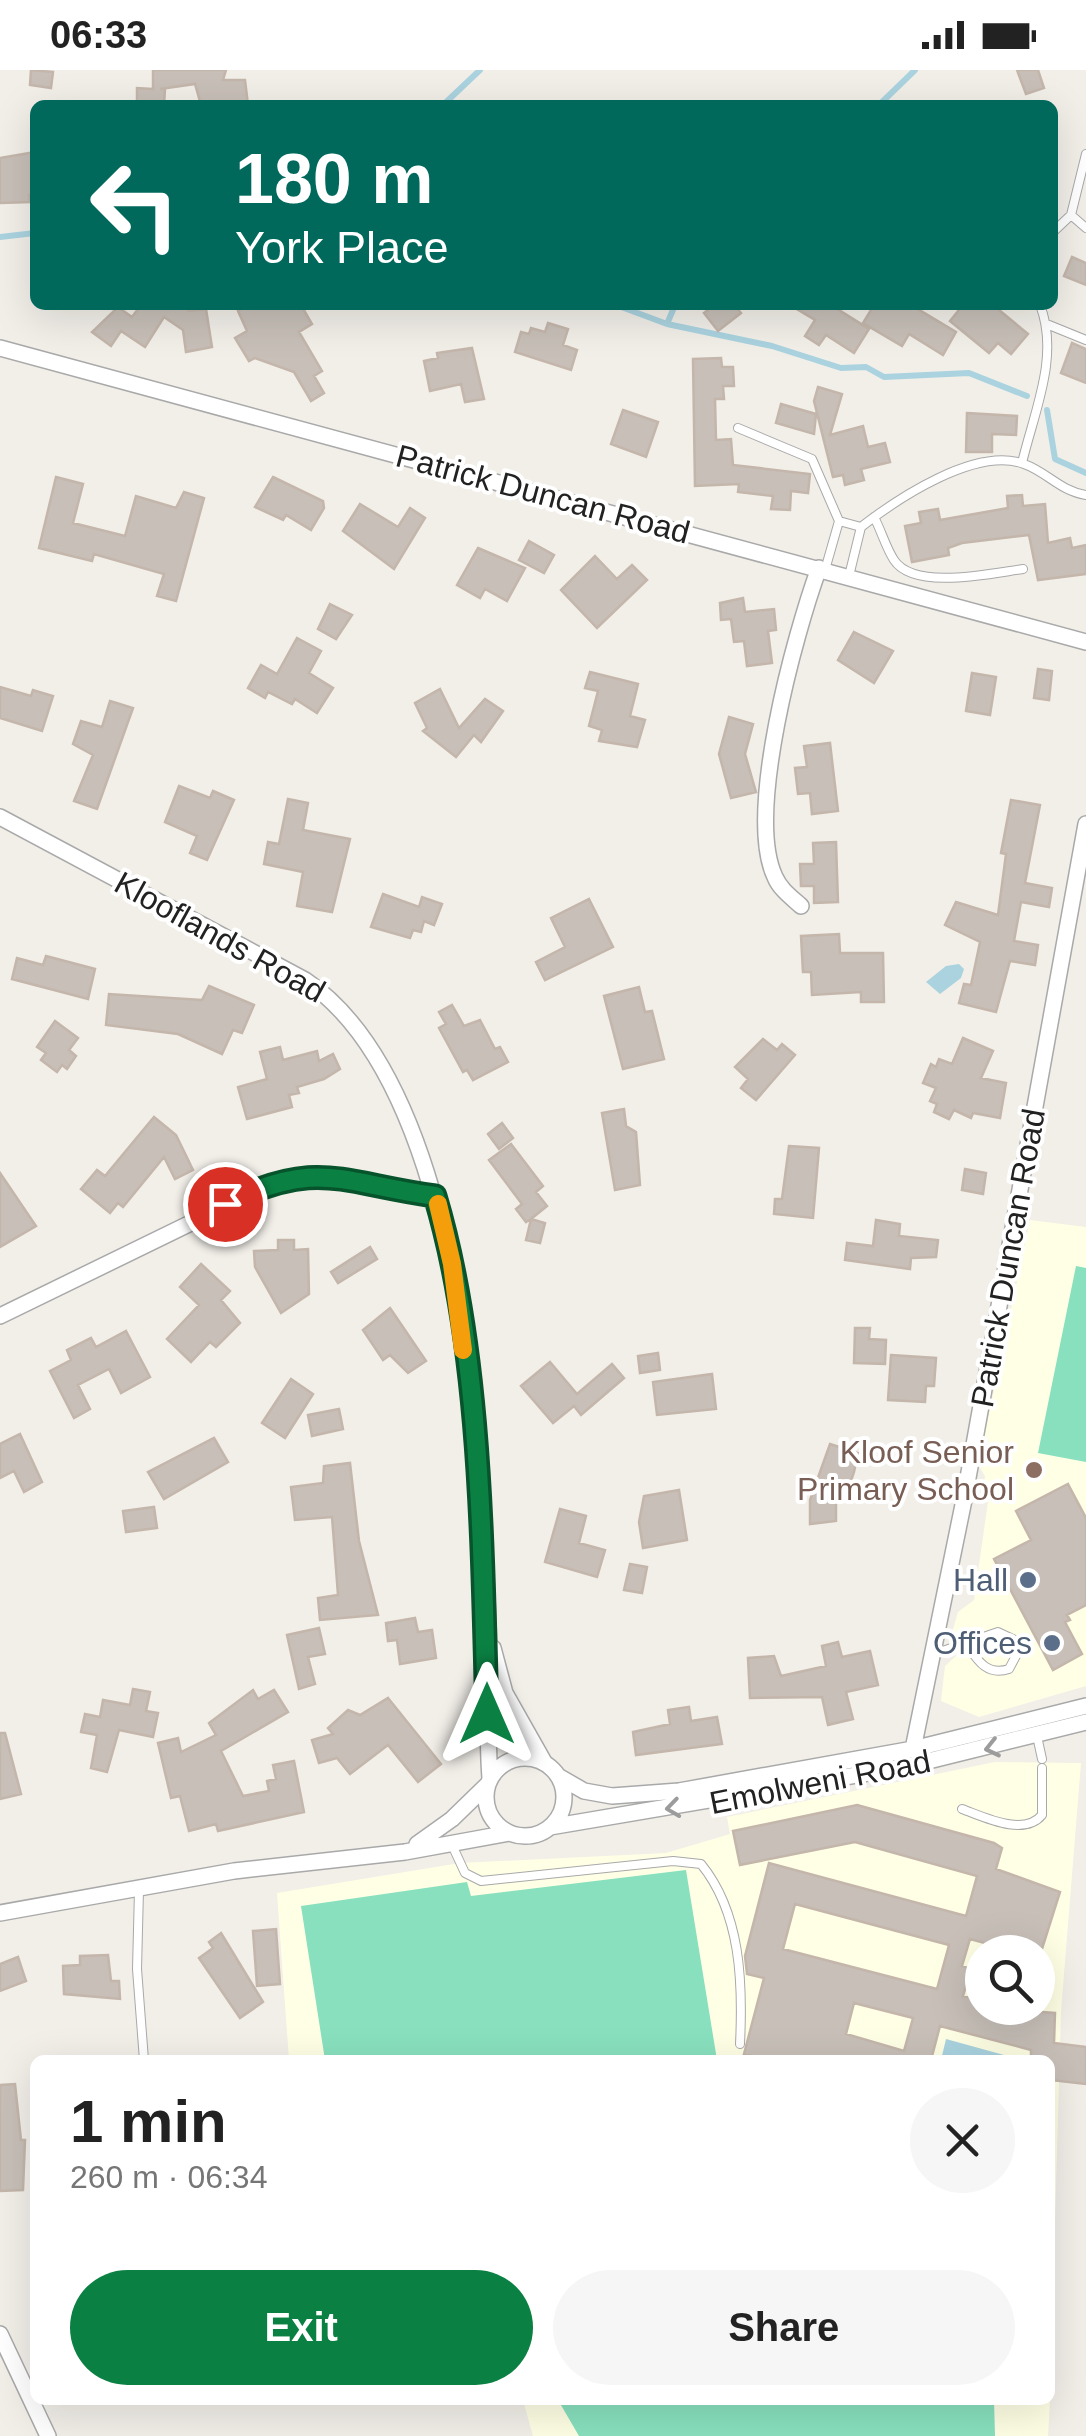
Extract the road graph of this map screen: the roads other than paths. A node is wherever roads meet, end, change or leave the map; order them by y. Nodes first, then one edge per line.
1 (1086, 154) edge
2 (1071, 215) junction
3 (1058, 228) edge
4 (1086, 228) edge
5 (1042, 310) edge
6 (1048, 324) junction
7 (1086, 340) edge
8 (0, 348) edge
9 (738, 428) dead end
10 (1022, 463) junction
11 (1086, 495) edge
12 (874, 517) junction
13 (838, 521) junction
14 (860, 527) junction
15 (822, 569) junction
16 (1023, 569) dead end
17 (849, 576) junction
18 (1086, 642) edge
19 (0, 817) edge
20 (1086, 824) edge
21 (800, 906) dead end
22 (435, 1196) junction
23 (0, 1316) edge
24 (488, 1629) junction
25 (967, 1645) junction
26 (931, 1655) junction
27 (924, 1692) junction
28 (1086, 1706) edge
29 (1086, 1722) edge
30 (1038, 1736) junction
31 (940, 1743) junction
32 (913, 1749) junction
33 (544, 1762) junction
34 (558, 1776) junction
35 (489, 1781) junction
36 (962, 1809) dead end
37 (550, 1826) junction
38 (509, 1833) junction
39 (451, 1841) junction
40 (405, 1852) junction
41 (139, 1888) junction
42 (0, 1913) edge
43 (740, 2044) dead end
44 (144, 2055) edge
45 (0, 2334) edge
46 (30, 2398) edge
47 (33, 2405) edge
48 (48, 2436) edge

1 - 2 lane
2 - 3 lane
2 - 4 lane
5 - 6 lane
6 - 7 lane
6 - 10 lane
8 - 15 street, Patrick Duncan Road
9 - 13 lane
10 - 11 lane
10 - 12 lane
12 - 14 lane
12 - 16 lane
13 - 14 lane
13 - 15 lane
14 - 17 lane
15 - 17 street, Patrick Duncan Road
15 - 21 street
17 - 18 street, Patrick Duncan Road
19 - 22 street, Klooflands Road
20 - 26 street, Patrick Duncan Road
22 - 23 street
22 - 24 street, Klooflands Road
24 - 33 street, Klooflands Road
24 - 35 street, Klooflands Road
25 - 25 lane
25 - 26 lane
26 - 27 street, Patrick Duncan Road
27 - 31 street
27 - 32 street, Patrick Duncan Road
28 - 31 street, Emolweni Road
29 - 30 street, Emolweni Road
30 - 36 lane
30 -> 37 street, Emolweni Road
31 - 32 street, Emolweni Road
32 - 34 street, Emolweni Road
33 - 34 street
33 - 35 street
34 - 37 street
35 - 38 street
35 - 40 street
37 - 38 street
38 - 39 street
39 - 40 street
39 - 43 lane
40 - 41 street
41 - 42 street
41 - 44 lane
45 - 46 street
47 - 48 street

